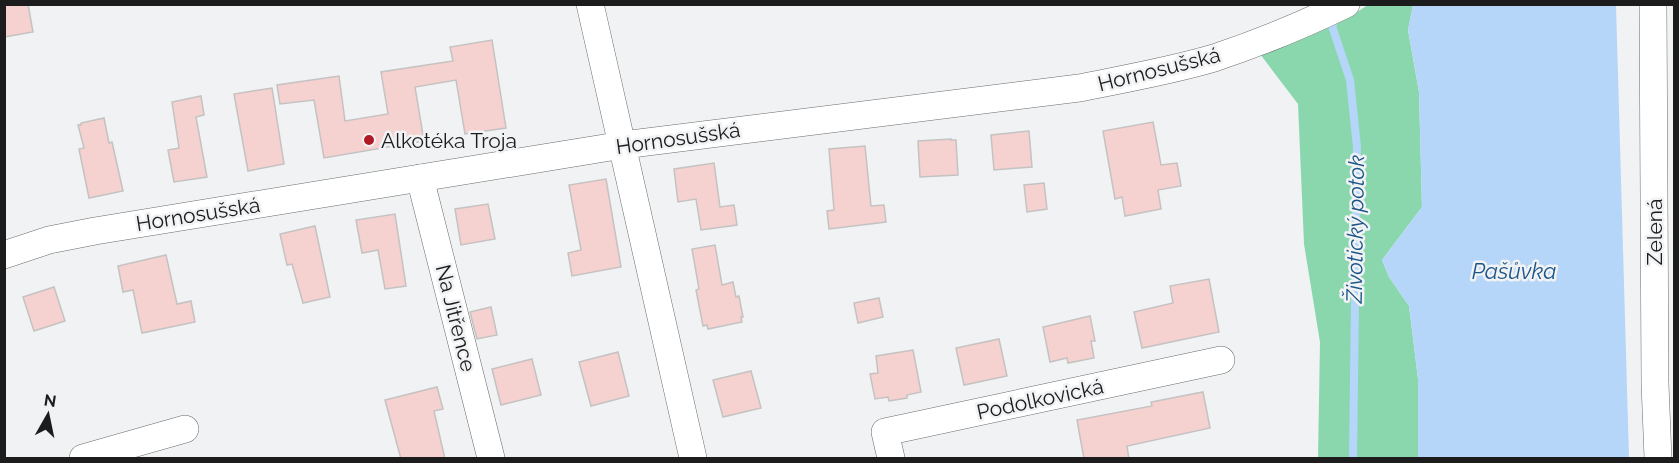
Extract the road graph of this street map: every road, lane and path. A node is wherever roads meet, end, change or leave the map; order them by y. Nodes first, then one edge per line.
1 (590, 4) edge
2 (1346, 4) edge
3 (1653, 4) edge
4 (623, 145) junction
5 (420, 178) junction
6 (4, 255) edge
7 (1221, 360) dead end
8 (185, 429) dead end
9 (83, 459) edge
10 (491, 459) edge
11 (693, 459) edge
12 (891, 459) edge
13 (1658, 459) edge

1 - 4 street
2 - 4 street, Hornosušská
3 - 13 street, Zelená
4 - 5 street, Hornosušská
4 - 11 street
5 - 6 street, Hornosušská
5 - 10 street, Na Jitřence
7 - 12 street, Podolkovická
8 - 9 street

